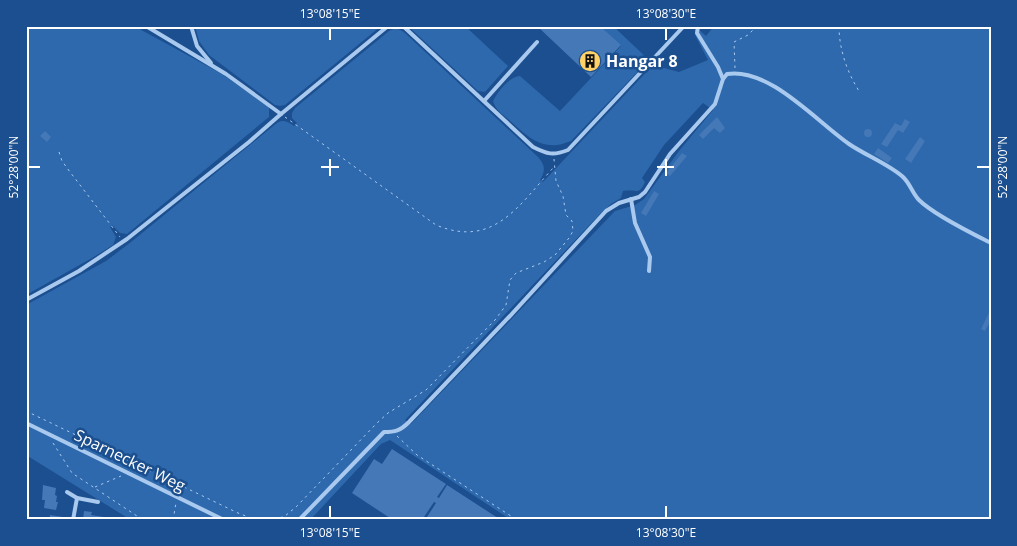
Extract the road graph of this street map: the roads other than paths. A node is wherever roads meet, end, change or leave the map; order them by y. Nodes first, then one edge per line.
1 (146, 26) edge
2 (191, 26) edge
3 (388, 26) edge
4 (403, 26) edge
5 (684, 26) edge
6 (698, 26) edge
7 (537, 42) dead end
8 (214, 66) junction
9 (723, 79) junction
10 (484, 101) junction
11 (281, 114) junction
12 (631, 199) junction
13 (991, 243) edge
14 (649, 271) dead end
15 (26, 300) edge
16 (26, 423) edge
17 (67, 492) dead end
18 (77, 498) junction
19 (98, 502) dead end
20 (73, 520) edge
21 (224, 520) edge
22 (299, 520) edge

1 - 8 lane
2 - 8 lane
3 - 11 lane
4 - 10 lane
5 - 10 lane
6 - 9 lane
7 - 10 lane
8 - 11 lane
9 - 12 lane
9 - 13 lane
11 - 15 lane
12 - 14 lane
12 - 22 lane
16 - 21 lane, Sparnecker Weg
17 - 18 lane
18 - 19 lane
18 - 20 lane

